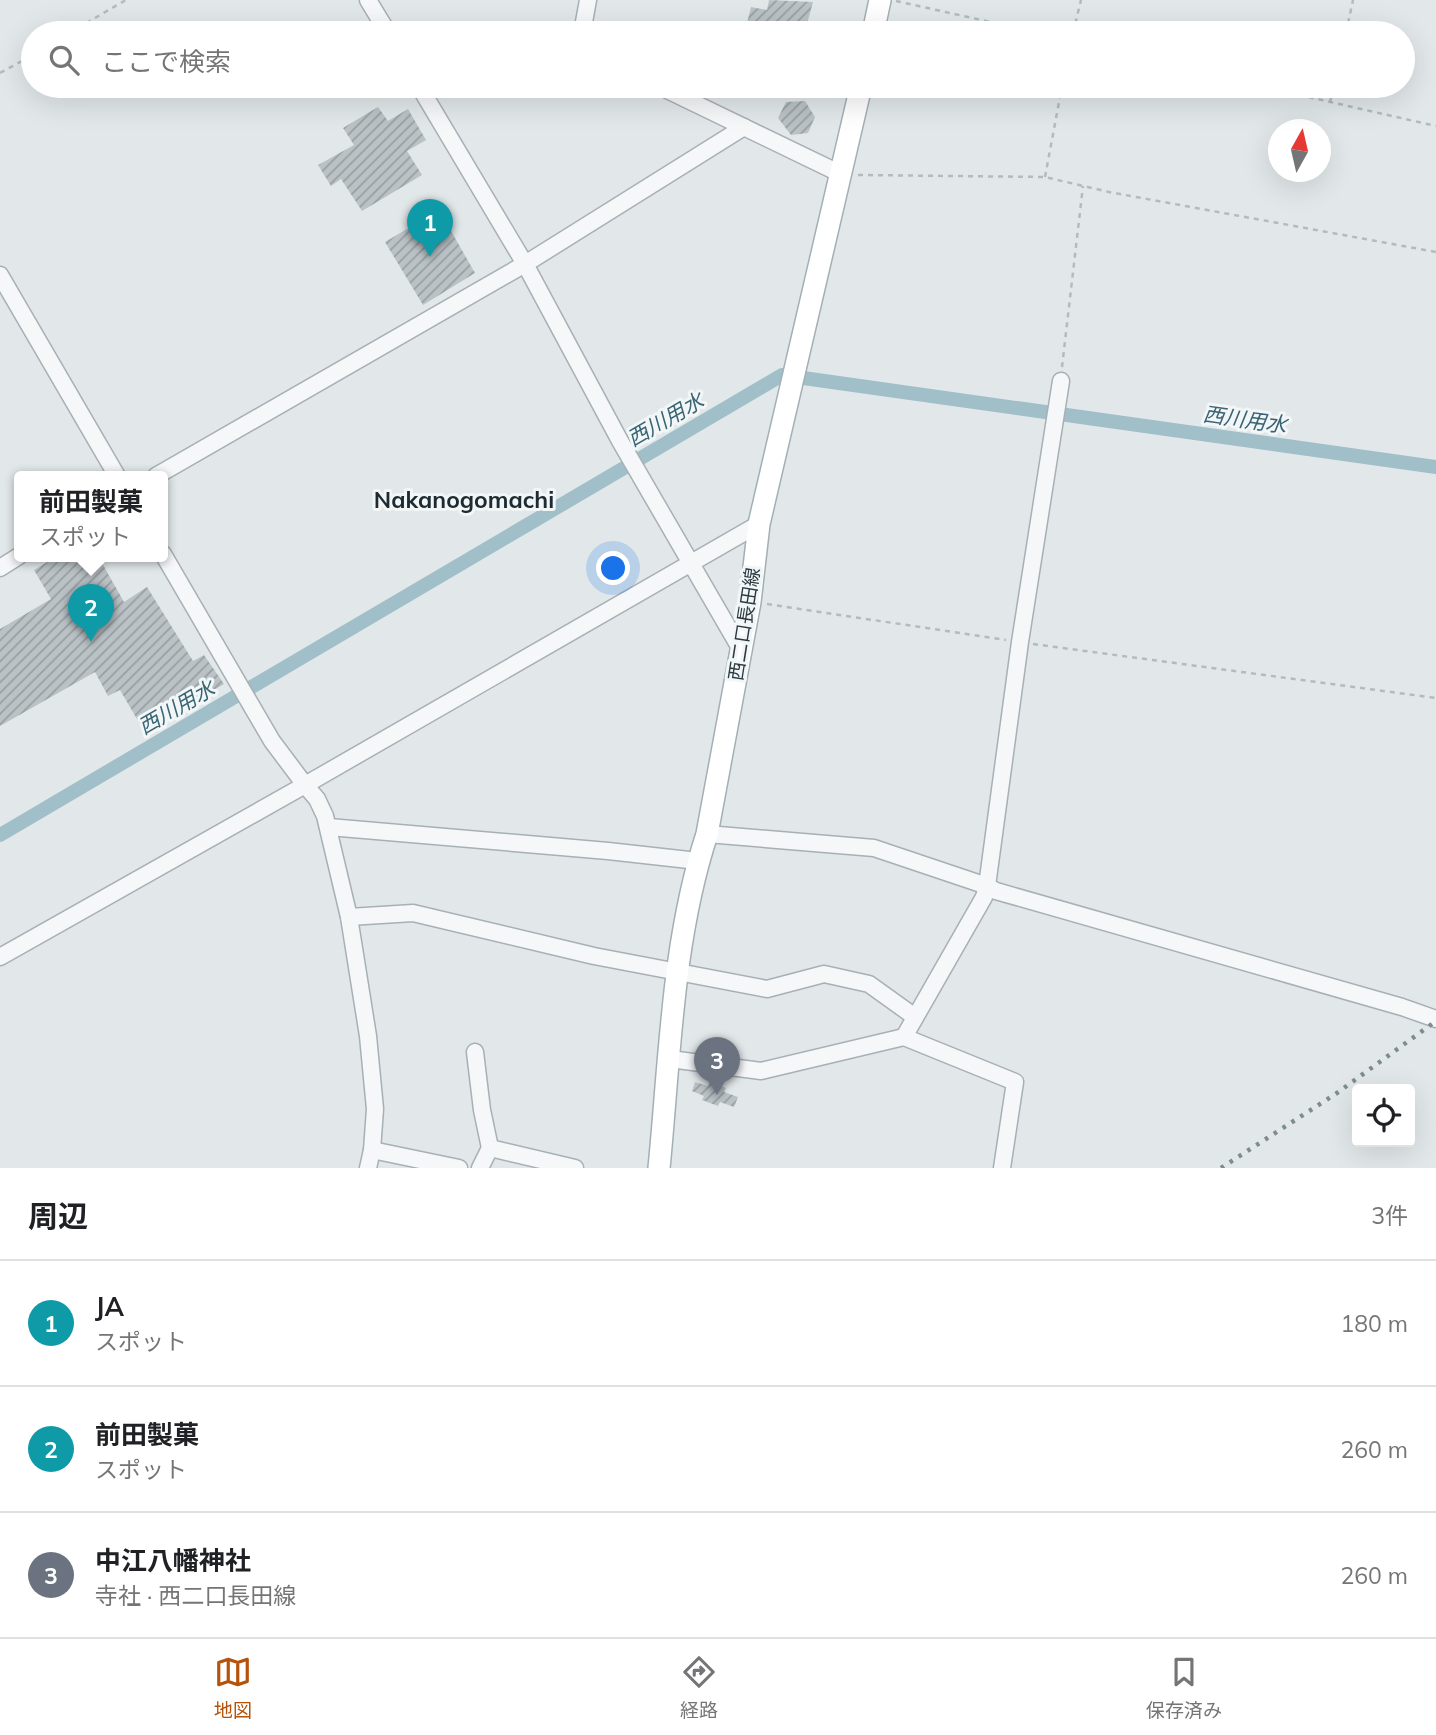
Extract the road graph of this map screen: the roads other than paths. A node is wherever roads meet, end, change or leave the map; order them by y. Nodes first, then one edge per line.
1 (368, 0) edge
2 (588, 0) edge
3 (880, 0) edge
4 (381, 21) edge
5 (584, 21) edge
6 (876, 21) edge
7 (426, 98) edge
8 (684, 98) edge
9 (858, 98) edge
10 (744, 127) junction
11 (841, 174) junction
12 (525, 264) junction
13 (0, 275) edge
14 (1061, 381) road end
15 (114, 471) edge
16 (165, 471) edge
17 (759, 524) junction
18 (168, 562) edge
19 (691, 562) junction
20 (740, 648) junction
21 (304, 785) junction
22 (329, 827) junction
23 (707, 834) junction
24 (698, 861) junction
25 (987, 886) junction
26 (349, 917) junction
27 (0, 957) edge
28 (677, 971) junction
29 (915, 1017) junction
30 (1436, 1019) edge
31 (904, 1037) junction
32 (475, 1052) dead end
33 (670, 1059) junction
34 (490, 1148) junction
35 (372, 1150) junction
36 (368, 1168) edge
37 (459, 1168) edge
38 (480, 1168) edge
39 (575, 1168) edge
40 (659, 1168) edge
41 (1002, 1168) edge

1 - 4 street
2 - 5 street
3 - 6 main road
7 - 12 street
8 - 10 street
9 - 11 main road, 西二口長田線
10 - 11 street
10 - 12 street
11 - 17 main road, 西二口長田線
12 - 16 street
12 - 19 street
13 - 15 street
14 - 25 street
17 - 19 street
17 - 20 main road, 西二口長田線
18 - 21 street
19 - 20 street
19 - 21 street
20 - 23 main road, 西二口長田線
21 - 22 street
21 - 27 street
22 - 24 street
22 - 26 street
23 - 24 main road, 西二口長田線
23 - 25 street
24 - 28 main road, 西二口長田線
25 - 29 street
25 - 30 street
26 - 28 street
26 - 35 street
28 - 29 street
28 - 33 main road, 西二口長田線
29 - 31 street
31 - 33 street
31 - 41 street
32 - 34 street
33 - 40 main road, 西二口長田線
34 - 38 street
34 - 39 street
35 - 36 street
35 - 37 street

